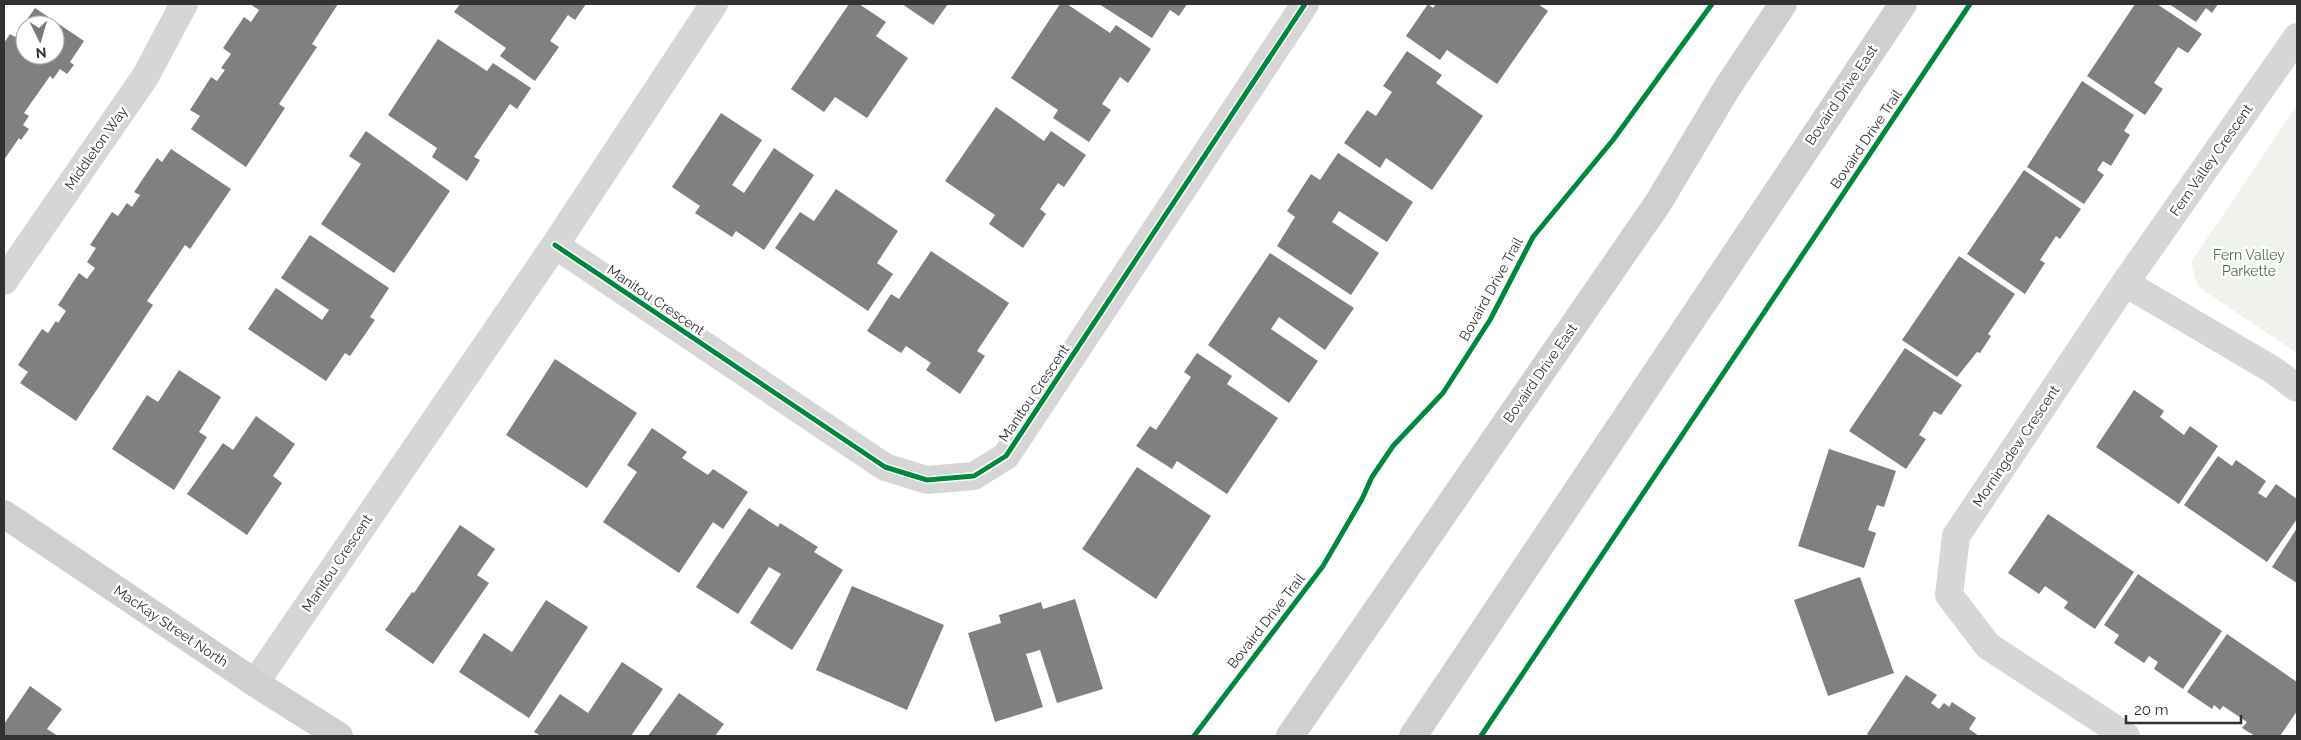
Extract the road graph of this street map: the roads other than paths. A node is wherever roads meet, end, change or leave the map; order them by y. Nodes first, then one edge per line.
1 (714, 4) edge
2 (1305, 4) edge
3 (1783, 4) edge
4 (1903, 4) edge
5 (178, 6) edge
6 (2297, 37) edge
7 (555, 245) junction
8 (4, 282) edge
9 (2125, 284) junction
10 (2297, 388) edge
11 (4, 514) edge
12 (256, 683) junction
13 (339, 736) edge
14 (1290, 736) edge
15 (1413, 736) edge
16 (2126, 736) edge

1 - 7 street, Manitou Crescent
2 - 7 street, Manitou Crescent
3 - 14 main road, Bovaird Drive East
4 - 15 main road, Bovaird Drive East
5 - 8 street, Middleton Way
6 - 9 street, Fern Valley Crescent
7 - 12 street, Manitou Crescent
9 - 10 street
9 - 16 street, Morningdew Crescent
11 - 12 main road, MacKay Street North
12 - 13 main road, MacKay Street North

